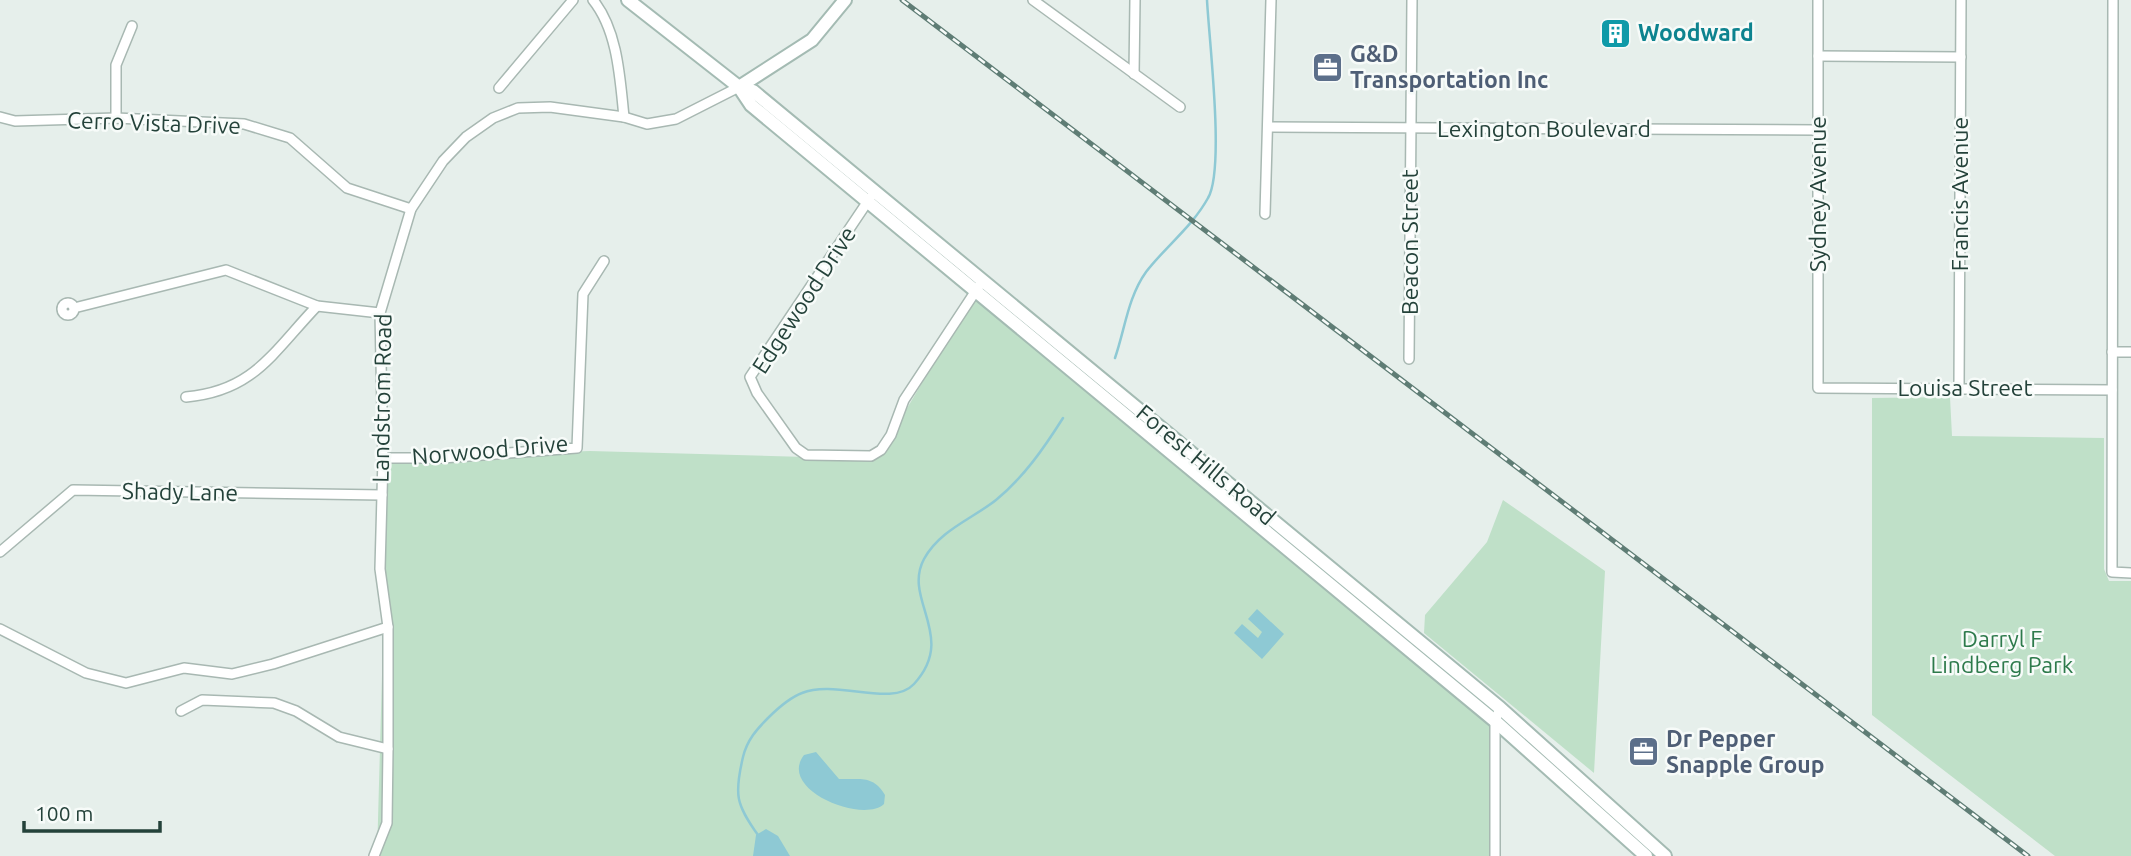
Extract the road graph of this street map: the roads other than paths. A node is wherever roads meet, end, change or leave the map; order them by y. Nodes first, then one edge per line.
1 (573, 0) edge
2 (593, 0) edge
3 (628, 0) edge
4 (643, 0) edge
5 (845, 0) edge
6 (1033, 0) edge
7 (1135, 0) edge
8 (1271, 0) edge
9 (1412, 0) edge
10 (1818, 0) edge
11 (1961, 0) edge
12 (2113, 0) edge
13 (132, 26) dead end
14 (1818, 56) junction
15 (699, 57) junction
16 (1961, 57) junction
17 (1134, 74) junction
18 (499, 88) dead end
19 (739, 88) junction
20 (1181, 107) dead end
21 (0, 117) edge
22 (624, 117) junction
23 (116, 118) junction
24 (1269, 127) junction
25 (1411, 129) junction
26 (1818, 130) junction
27 (872, 196) junction
28 (411, 209) junction
29 (1265, 214) dead end
30 (604, 261) dead end
31 (979, 285) junction
32 (317, 306) junction
33 (74, 308) dead end
34 (380, 313) junction
35 (2112, 352) junction
36 (2131, 352) edge
37 (1409, 359) dead end
38 (1959, 387) junction
39 (1818, 388) joint
40 (2112, 390) junction
41 (186, 397) dead end
42 (383, 458) junction
43 (382, 495) junction
44 (0, 552) edge
45 (2131, 573) edge
46 (1352, 594) junction
47 (388, 627) junction
48 (0, 629) edge
49 (1500, 708) junction
50 (181, 711) dead end
51 (1495, 721) junction
52 (388, 749) junction
53 (1625, 828) junction
54 (373, 856) edge
55 (1496, 856) edge
56 (1646, 856) edge
57 (1665, 856) edge

1 - 18 street
2 - 22 street
3 - 15 street, Forest Hills Road
4 - 15 street, Forest Hills Road
5 - 19 street, Landstrom Road
6 - 17 street
7 - 17 street
8 - 24 street
9 - 25 street, Beacon Street
10 - 14 street, Sydney Avenue
11 - 16 street, Francis Avenue
12 - 35 street
13 - 23 street
14 - 16 street
14 - 26 street, Sydney Avenue
15 - 19 street, Forest Hills Road
16 - 38 street, Francis Avenue
17 - 20 street
19 - 22 street, Landstrom Road
19 - 27 street, Forest Hills Road
21 - 23 street, Cerro Vista Drive
22 - 28 street, Landstrom Road
23 - 28 street, Cerro Vista Drive
24 - 25 street, Lexington Boulevard
24 - 29 street
25 - 26 street, Lexington Boulevard
25 - 37 street, Beacon Street
26 - 39 street, Sydney Avenue
27 - 31 street, Forest Hills Road
27 - 31 street, Edgewood Drive
28 - 34 street, Landstrom Road
30 - 42 street, Norwood Drive
31 - 46 street, Forest Hills Road
32 - 33 street
32 - 34 street
32 - 41 street
34 - 42 street, Landstrom Road
35 - 36 street
35 - 40 street
38 - 39 street, Louisa Street
38 - 40 street, Louisa Street
40 - 45 street
42 - 43 street, Landstrom Road
43 - 44 street, Shady Lane
43 - 47 street, Landstrom Road
46 - 49 street, Forest Hills Road
46 - 51 street, Forest Hills Road
47 - 48 street
47 - 52 street, Landstrom Road
49 - 51 street
49 - 53 street, Forest Hills Road
50 - 52 street
51 - 53 street, Forest Hills Road
51 - 55 street
52 - 54 street, Landstrom Road
53 - 56 street, Forest Hills Road
53 - 57 street, Forest Hills Road

